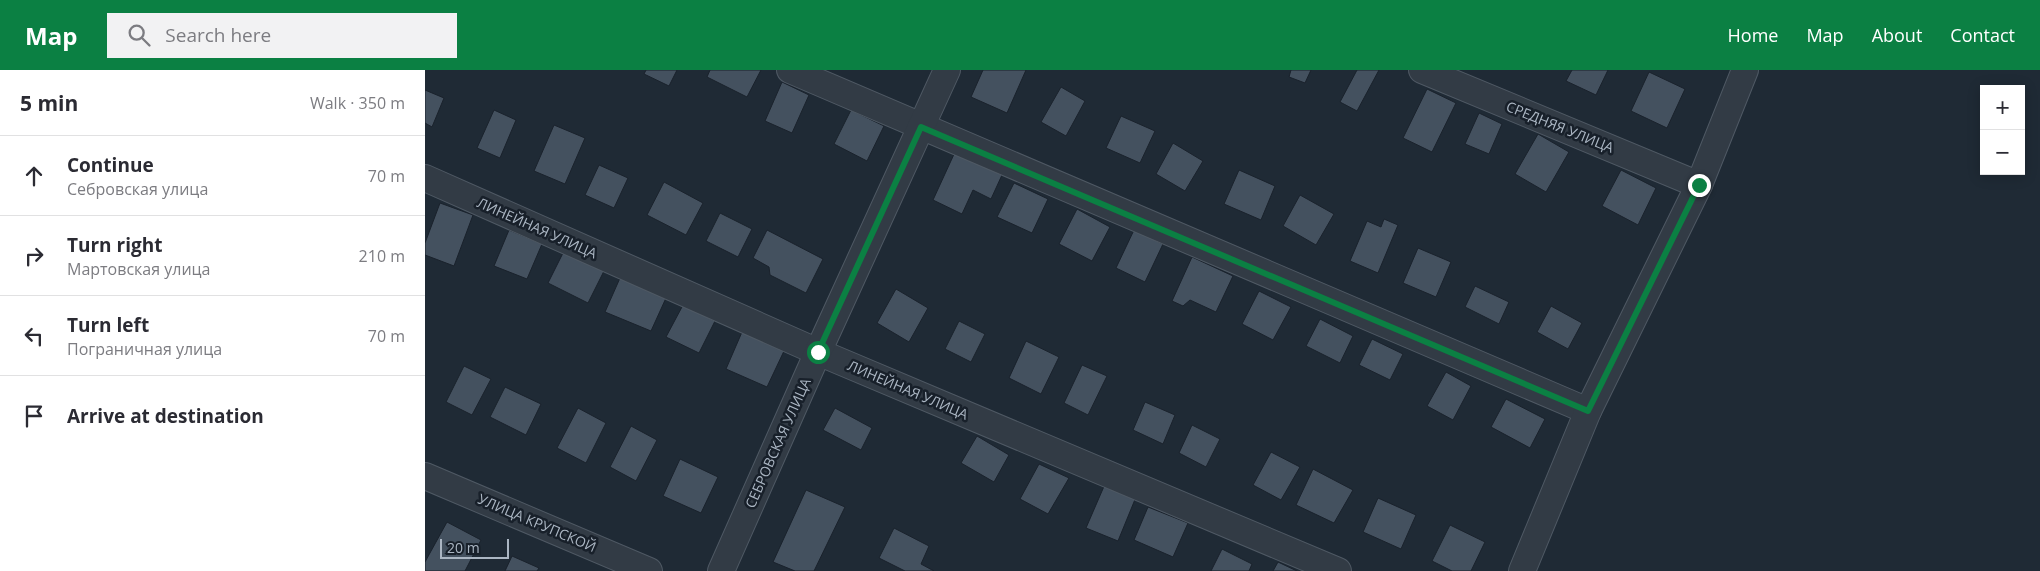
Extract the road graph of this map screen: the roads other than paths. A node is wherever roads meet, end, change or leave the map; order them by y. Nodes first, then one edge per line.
1 (790, 70) edge
2 (947, 70) edge
3 (1421, 70) edge
4 (1745, 70) edge
5 (921, 127) junction
6 (425, 178) edge
7 (1699, 185) junction
8 (818, 352) junction
9 (1588, 411) junction
10 (425, 476) edge
11 (649, 571) edge
12 (721, 571) edge
13 (1338, 571) edge
14 (1522, 571) edge

1 - 5 street
2 - 5 street, СЕБРОВСКАЯ УЛИЦА
3 - 7 street, СРЕДНЯЯ УЛИЦА
4 - 7 street
5 - 8 street, СЕБРОВСКАЯ УЛИЦА
5 - 9 street
6 - 8 street, ЛИНЕЙНАЯ УЛИЦА
7 - 9 street
8 - 12 street, СЕБРОВСКАЯ УЛИЦА
8 - 13 street, ЛИНЕЙНАЯ УЛИЦА
9 - 14 street
10 - 11 street, УЛИЦА КРУПСКОЙ

